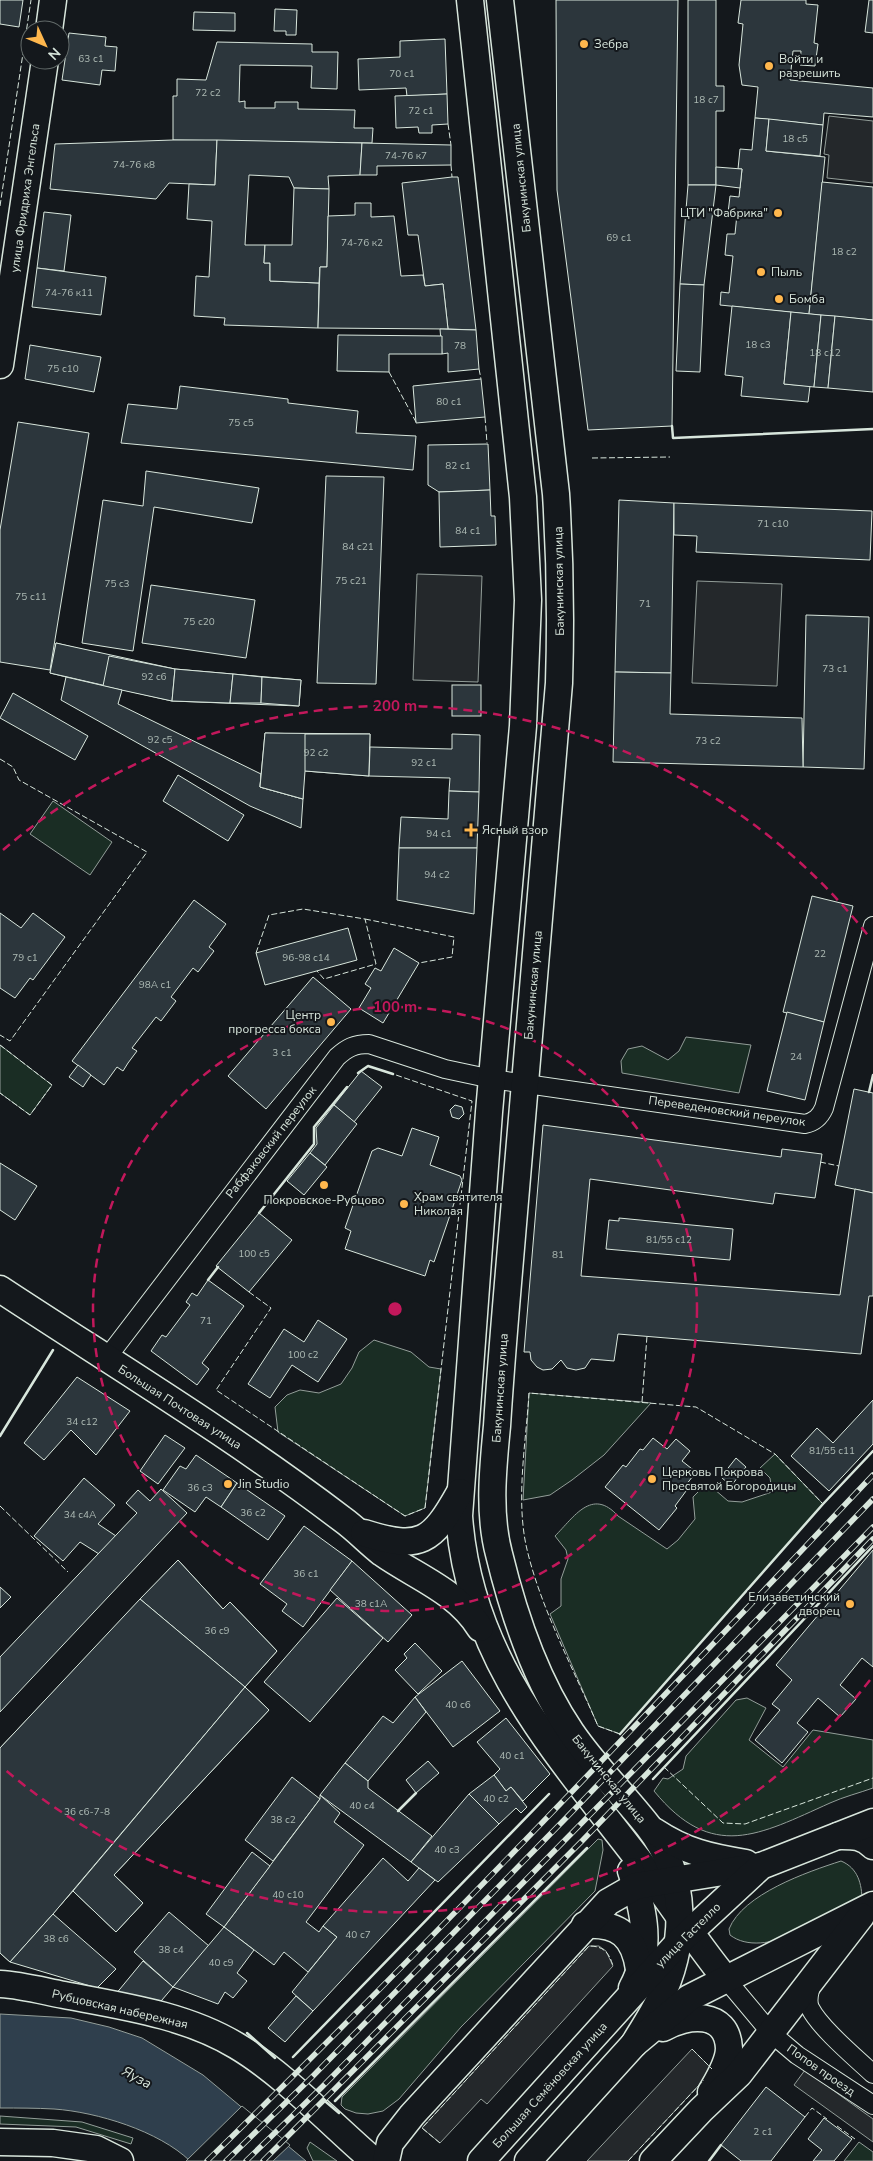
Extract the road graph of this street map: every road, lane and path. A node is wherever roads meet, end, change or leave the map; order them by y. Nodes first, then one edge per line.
1 (54, 0) edge
2 (470, 0) edge
3 (500, 0) edge
4 (51, 20) edge
5 (44, 70) edge
6 (0, 365) edge
7 (873, 926) edge
8 (492, 1079) junction
9 (525, 1082) junction
10 (0, 1289) edge
11 (106, 1359) junction
12 (462, 1487) junction
13 (356, 1530) junction
14 (468, 1577) junction
15 (520, 1631) junction
16 (489, 1641) junction
17 (873, 1822) edge
18 (650, 1828) junction
19 (615, 1831) junction
20 (838, 1836) junction
21 (873, 1846) edge
22 (761, 1866) junction
23 (656, 1884) junction
24 (608, 1902) junction
25 (870, 1905) edge
26 (585, 1925) junction
27 (683, 1932) junction
28 (774, 1955) junction
29 (639, 1968) junction
30 (814, 1977) junction
31 (725, 1978) junction
32 (0, 1984) edge
33 (620, 2009) junction
34 (771, 2033) junction
35 (634, 2044) junction
36 (873, 2074) edge
37 (873, 2105) edge
38 (701, 2110) junction
39 (412, 2115) junction
40 (329, 2122) junction
41 (0, 2142) edge
42 (120, 2161) edge
43 (374, 2161) edge
44 (386, 2161) edge
45 (481, 2161) edge
46 (528, 2161) edge
47 (654, 2161) edge

1 - 4 main road
2 - 8 main road, Бакунинская улица
3 - 9 main road, Бакунинская улица
5 - 6 main road, улица Фридриха Энгельса
7 - 9 street, Переведеновский переулок
8 - 9 street, Рабфаковский переулок
8 - 11 street, Рабфаковский переулок
8 - 12 main road, Бакунинская улица
9 - 15 main road, Бакунинская улица
10 - 11 main road, Большая Почтовая улица
11 - 13 main road, Большая Почтовая улица
12 - 13 main road
12 - 14 main road, Бакунинская улица
13 - 14 main road, Большая Почтовая улица
13 - 16 main road, Большая Почтовая улица
14 - 15 main road, Большая Почтовая улица
14 - 16 main road, Бакунинская улица
15 - 18 main road, Бакунинская улица
16 - 19 main road, Бакунинская улица
17 - 20 main road, улица Гастелло
18 - 22 main road
18 - 23 main road, Бакунинская улица
19 - 23 main road, Бакунинская улица
19 - 24 main road
20 - 21 main road
20 - 22 main road, улица Гастелло
22 - 23 main road
22 - 27 main road, улица Гастелло
23 - 24 main road
23 - 27 main road, Бакунинская улица
23 - 29 main road, Бакунинская улица
24 - 26 main road
25 - 28 main road
25 - 30 main road
26 - 29 main road
26 - 39 main road
27 - 28 main road
27 - 31 main road
27 - 33 main road, улица Гастелло
27 - 35 main road, Бакунинская улица
28 - 31 main road
29 - 33 main road, Бакунинская улица
30 - 34 main road
30 - 36 street
31 - 34 street, Попов проезд
31 - 35 main road
32 - 40 main road, Рубцовская набережная
33 - 45 main road, Большая Семёновская улица
34 - 37 street, Попов проезд
34 - 38 main road
35 - 38 main road
35 - 46 main road
38 - 47 main road
39 - 40 main road
39 - 44 main road
40 - 43 main road, Рубцовская набережная
41 - 42 main road

